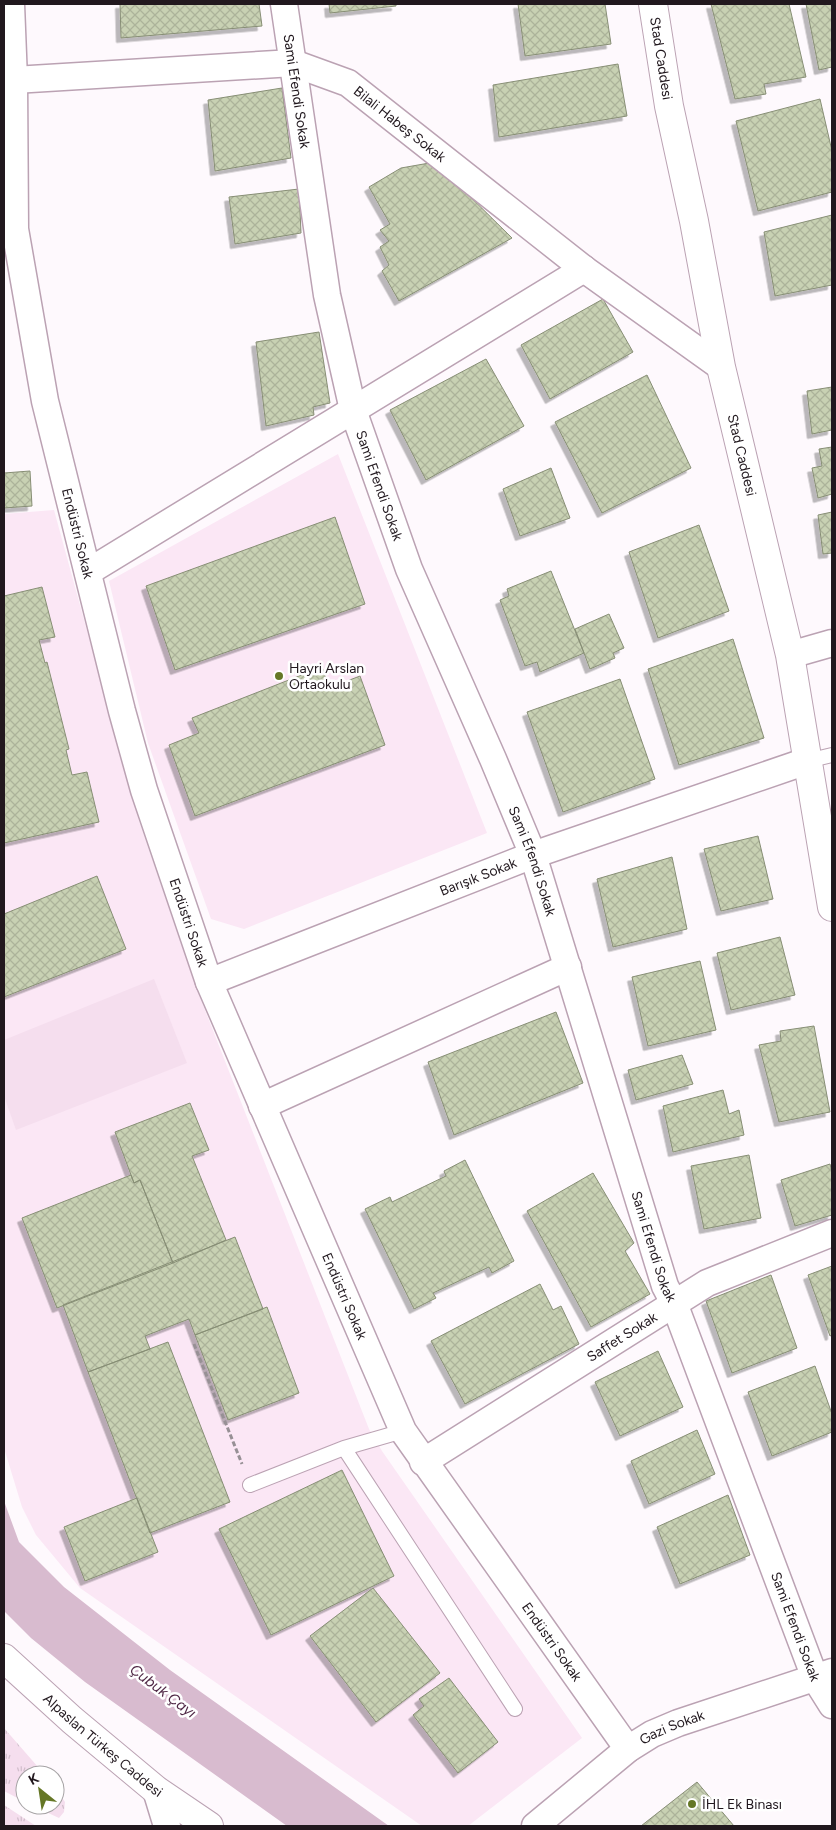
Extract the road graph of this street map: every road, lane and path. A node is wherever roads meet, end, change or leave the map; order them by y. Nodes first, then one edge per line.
1 (11, 4) edge
2 (284, 4) edge
3 (653, 4) edge
4 (293, 63) junction
5 (14, 80) junction
6 (584, 269) junction
7 (721, 367) junction
8 (352, 410) junction
9 (88, 572) junction
10 (832, 643) edge
11 (790, 655) junction
12 (820, 758) edge
13 (533, 854) junction
14 (832, 907) edge
15 (568, 968) junction
16 (209, 982) junction
17 (262, 1106) junction
18 (832, 1233) edge
19 (674, 1303) junction
20 (194, 1344) dead end
21 (403, 1431) junction
22 (344, 1448) junction
23 (424, 1462) junction
24 (250, 1485) joint
25 (4, 1658) edge
26 (824, 1675) edge
27 (832, 1705) edge
28 (515, 1709) dead end
29 (628, 1749) junction
30 (156, 1790) junction
31 (167, 1826) edge
32 (209, 1826) edge
33 (535, 1826) edge

1 - 5 street, Endüstri Sokak
2 - 4 street, Sami Efendi Sokak
3 - 7 main road, Stad Caddesi
4 - 5 street, Bilali Habeş Sokak
4 - 6 street, Bilali Habeş Sokak
4 - 8 street, Sami Efendi Sokak
5 - 9 street, Endüstri Sokak
6 - 7 street, Bilali Habeş Sokak
6 - 8 street
7 - 11 main road, Stad Caddesi
8 - 9 street
8 - 13 street, Sami Efendi Sokak
9 - 16 street, Endüstri Sokak
10 - 11 street
11 - 12 main road, Stad Caddesi
12 - 13 street, Barışık Sokak
12 - 14 main road, Stad Caddesi
13 - 15 street, Sami Efendi Sokak
13 - 16 street, Barışık Sokak
15 - 17 street
15 - 19 street, Sami Efendi Sokak
16 - 17 street, Endüstri Sokak
17 - 21 street, Endüstri Sokak
18 - 19 street, Saffet Sokak
19 - 23 street, Saffet Sokak
19 - 26 street, Sami Efendi Sokak
20 - 24 path
21 - 22 lane
21 - 23 street, Endüstri Sokak
22 - 24 lane
22 - 28 lane
23 - 29 street, Endüstri Sokak
25 - 30 main road, Alpaslan Türkeş Caddesi
26 - 27 street, Sami Efendi Sokak
26 - 29 street, Gazi Sokak
29 - 33 street, Gazi Sokak
30 - 31 street
30 - 32 main road, Alpaslan Türkeş Caddesi

